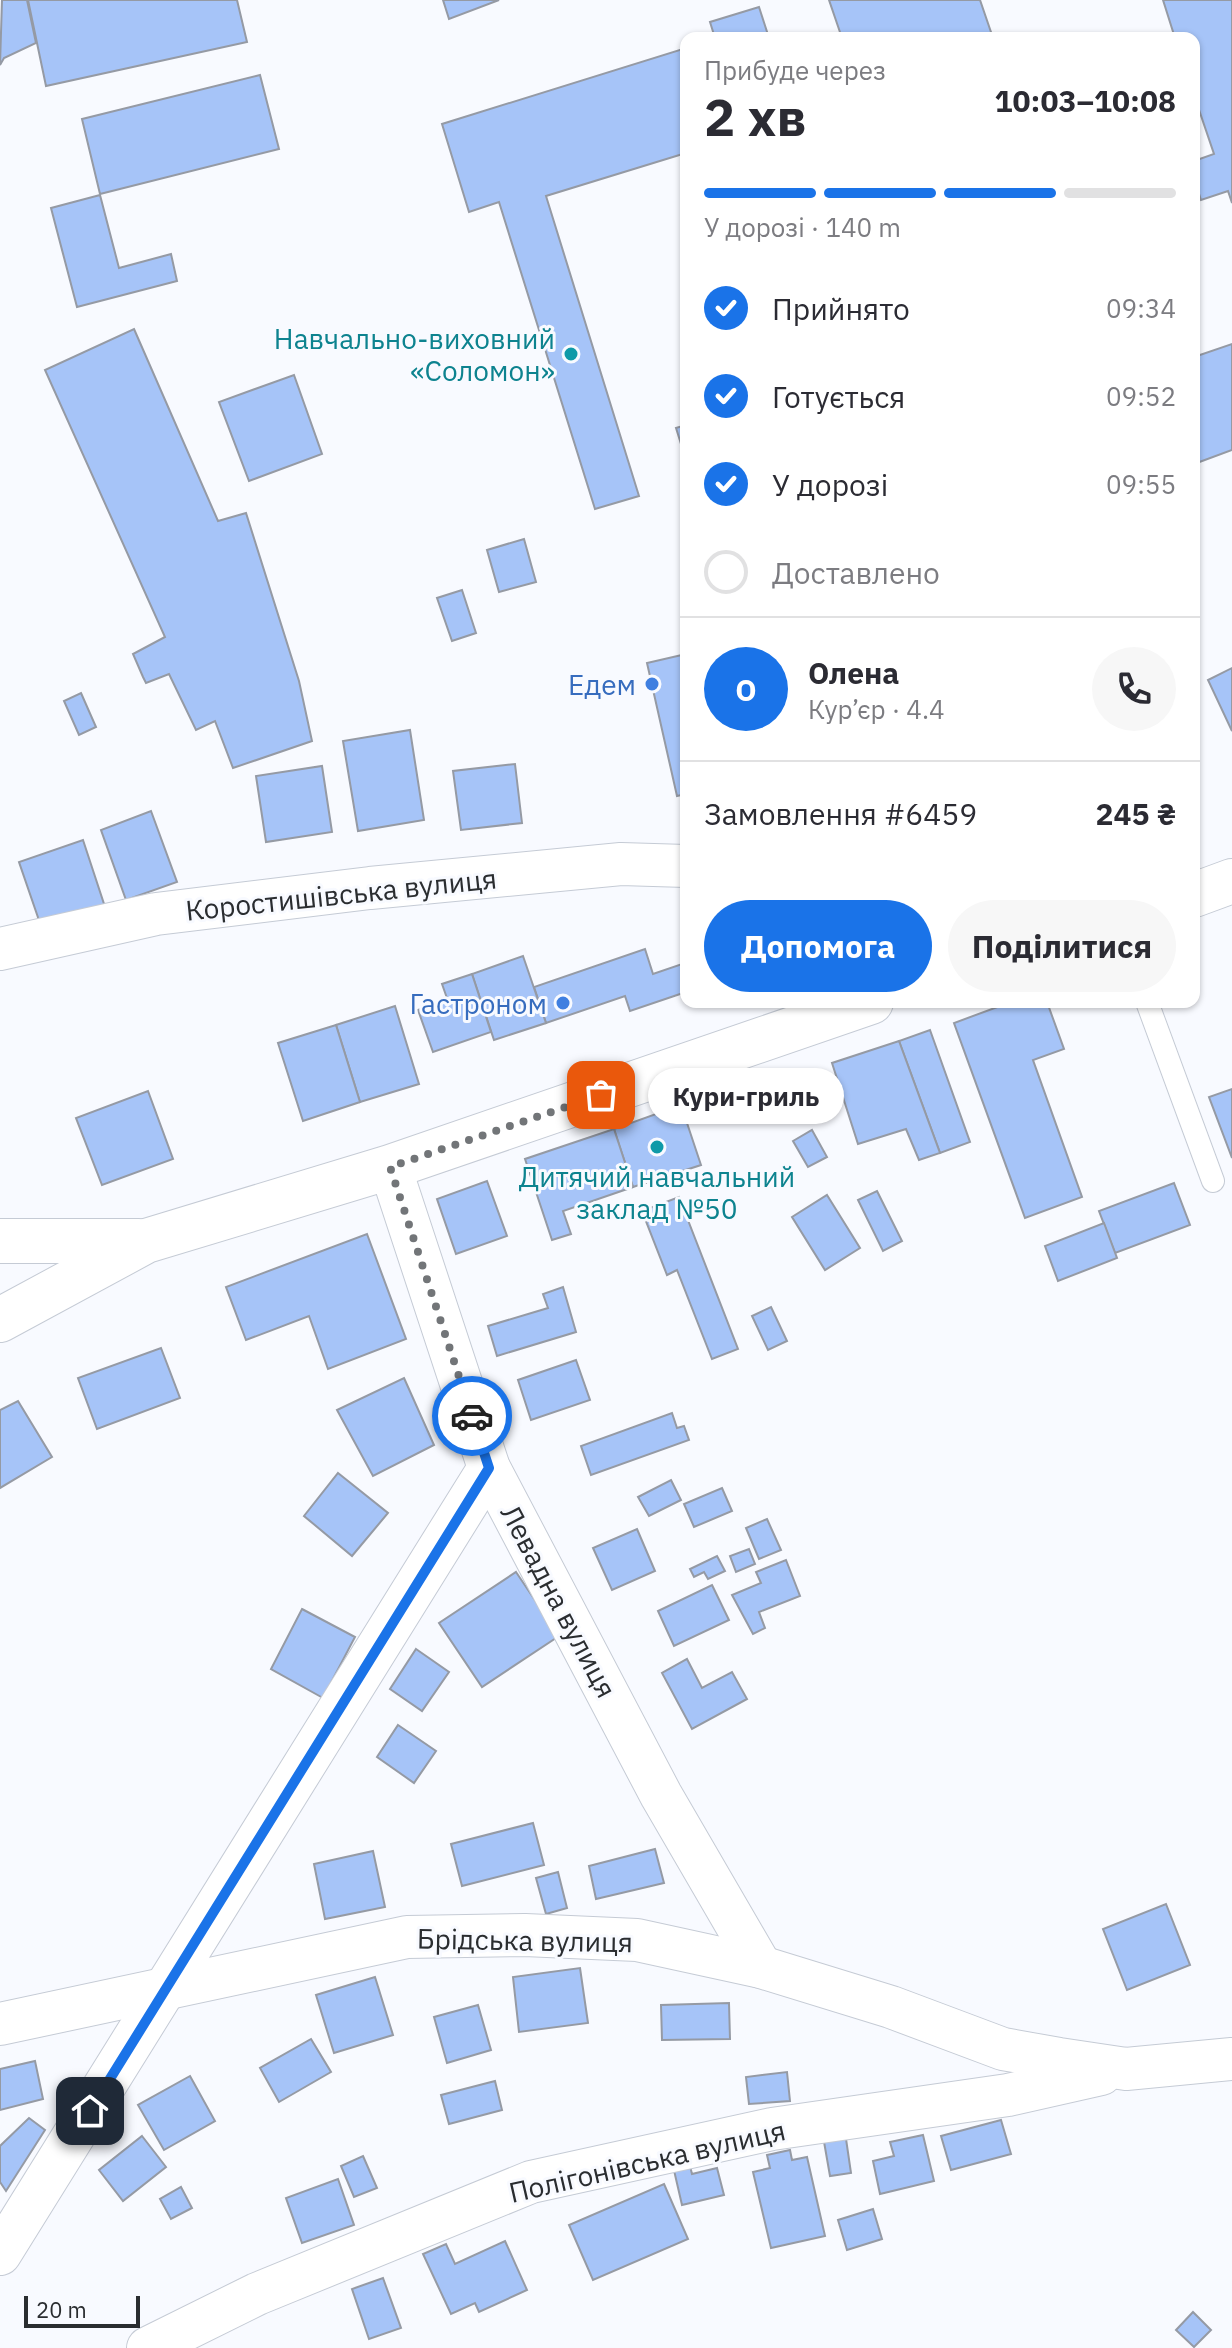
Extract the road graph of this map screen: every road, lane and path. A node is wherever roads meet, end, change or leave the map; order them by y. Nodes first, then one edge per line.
1 (680, 866) edge
2 (1232, 881) edge
3 (1200, 893) edge
4 (0, 949) edge
5 (854, 1008) edge
6 (1149, 1008) edge
7 (390, 1167) junction
8 (1213, 1181) dead end
9 (0, 1241) edge
10 (146, 1241) junction
11 (0, 1320) edge
12 (489, 1468) junction
13 (761, 1967) junction
14 (164, 1988) junction
15 (0, 2024) edge
16 (1232, 2059) edge
17 (1126, 2069) junction
18 (0, 2254) edge
19 (148, 2348) edge

1 - 4 street, Коростишівська вулиця
2 - 3 main road
5 - 7 main road
6 - 8 lane
7 - 10 main road
7 - 12 street, Левадна вулиця
9 - 10 main road
10 - 11 main road
12 - 13 street, Левадна вулиця
12 - 14 street
13 - 14 street, Брідська вулиця
13 - 17 street, Брідська вулиця
14 - 15 street, Брідська вулиця
14 - 18 street
16 - 17 street, Брідська вулиця
17 - 19 street, Полігонівська вулиця

